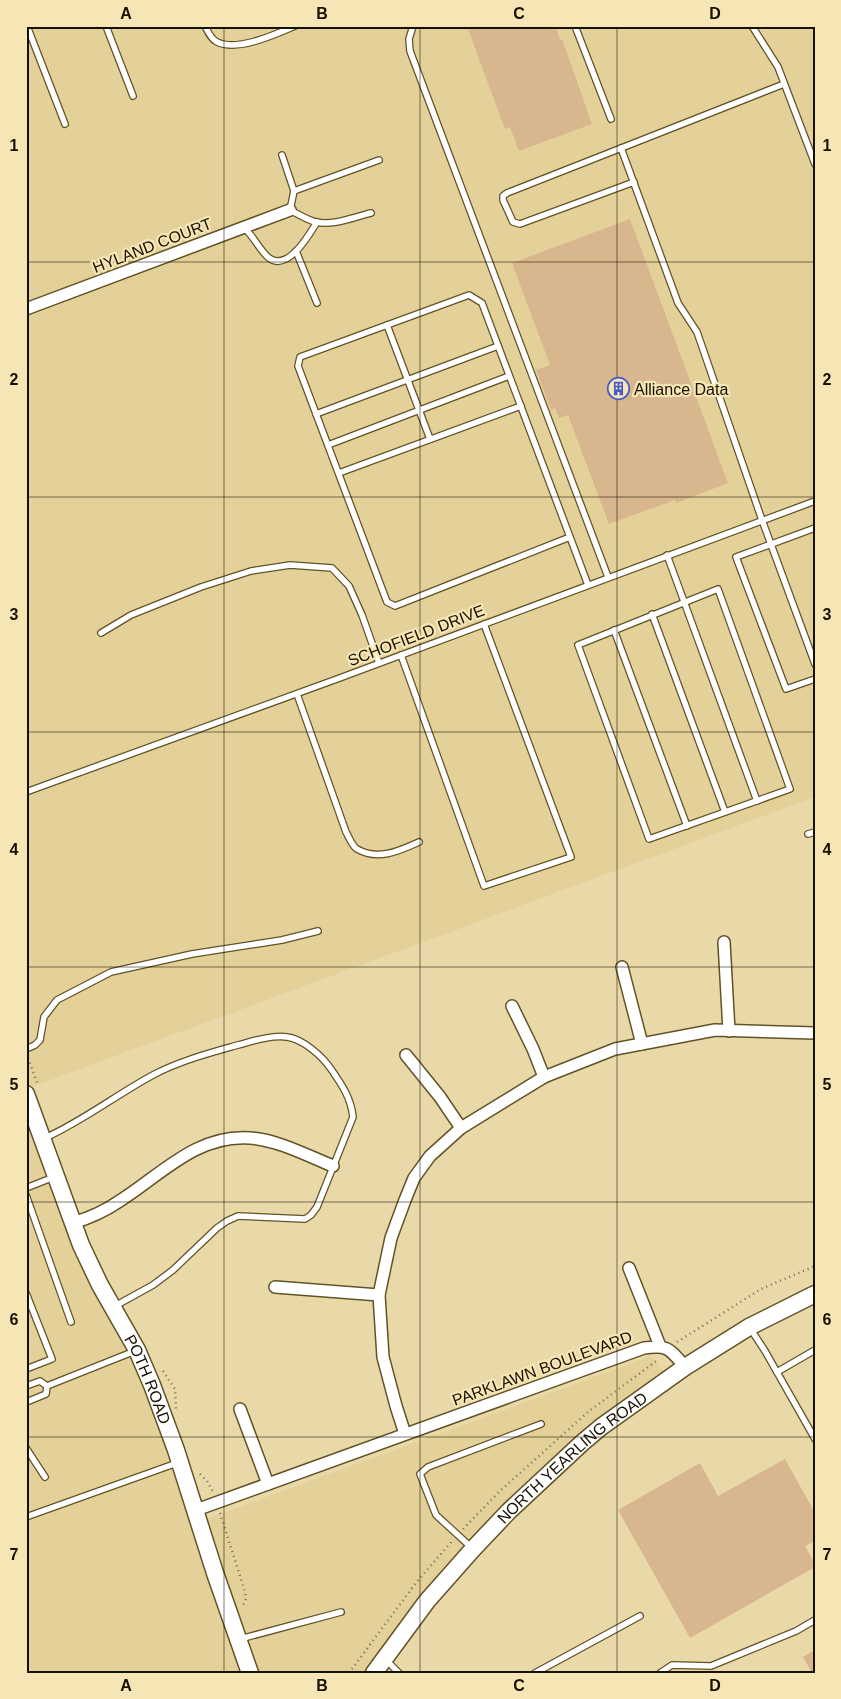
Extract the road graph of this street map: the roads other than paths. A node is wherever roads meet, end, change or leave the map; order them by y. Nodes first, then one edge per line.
1 (27, 26) edge
2 (106, 26) edge
3 (205, 26) edge
4 (295, 26) edge
5 (413, 26) edge
6 (574, 26) edge
7 (752, 26) edge
8 (784, 84) junction
9 (133, 96) dead end
10 (611, 119) dead end
11 (65, 124) dead end
12 (621, 148) junction
13 (282, 155) dead end
14 (379, 160) dead end
15 (815, 164) edge
16 (634, 182) junction
17 (294, 191) junction
18 (290, 210) junction
19 (371, 213) dead end
20 (317, 222) junction
21 (243, 228) junction
22 (296, 251) junction
23 (317, 303) dead end
24 (26, 309) edge
25 (387, 325) junction
26 (498, 346) junction
27 (509, 376) junction
28 (408, 380) junction
29 (521, 406) junction
30 (420, 410) junction
31 (316, 414) junction
32 (430, 439) junction
33 (328, 445) junction
34 (339, 473) junction
35 (815, 501) edge
36 (762, 520) junction
37 (815, 528) edge
38 (570, 537) junction
39 (770, 544) junction
40 (667, 555) junction
41 (608, 577) junction
42 (588, 585) junction
43 (684, 602) junction
44 (652, 614) junction
45 (484, 624) junction
46 (614, 630) junction
47 (101, 633) dead end
48 (400, 655) junction
49 (379, 663) junction
50 (815, 664) edge
51 (815, 679) edge
52 (297, 694) junction
53 (26, 792) edge
54 (757, 801) junction
55 (725, 812) junction
56 (687, 826) junction
57 (815, 832) edge
58 (808, 834) dead end
59 (419, 842) dead end
60 (318, 930) dead end
61 (724, 942) dead end
62 (622, 967) dead end
63 (512, 1006) dead end
64 (729, 1031) junction
65 (815, 1033) edge
66 (642, 1044) junction
67 (26, 1049) edge
68 (406, 1055) dead end
69 (544, 1077) junction
70 (26, 1094) edge
71 (461, 1128) junction
72 (42, 1139) junction
73 (333, 1166) junction
74 (56, 1177) junction
75 (26, 1188) edge
76 (26, 1195) edge
77 (73, 1223) junction
78 (629, 1268) dead end
79 (274, 1288) dead end
80 (26, 1292) edge
81 (815, 1294) edge
82 (379, 1295) junction
83 (113, 1307) junction
84 (71, 1322) dead end
85 (749, 1327) junction
86 (660, 1346) junction
87 (137, 1350) junction
88 (815, 1350) edge
89 (684, 1367) junction
90 (26, 1368) edge
91 (777, 1372) junction
92 (26, 1386) edge
93 (47, 1386) junction
94 (26, 1399) edge
95 (240, 1409) dead end
96 (541, 1424) dead end
97 (405, 1434) junction
98 (815, 1439) edge
99 (26, 1448) edge
100 (180, 1462) junction
101 (45, 1477) dead end
102 (268, 1484) junction
103 (196, 1510) junction
104 (26, 1517) edge
105 (473, 1549) junction
106 (341, 1612) dead end
107 (640, 1616) dead end
108 (815, 1620) edge
109 (238, 1639) junction
110 (384, 1658) junction
111 (250, 1673) edge
112 (374, 1673) edge
113 (399, 1673) edge
114 (535, 1673) edge
115 (660, 1673) edge

1 - 11 lane
2 - 9 lane
3 - 4 lane
5 - 41 lane
6 - 10 lane
7 - 8 lane
8 - 12 lane
8 - 15 lane
12 - 16 lane
12 - 16 lane
13 - 17 lane
14 - 17 lane
16 - 36 lane
17 - 18 lane
18 - 20 lane
18 - 21 street, HYLAND COURT
19 - 20 lane
20 - 22 lane
21 - 22 lane
21 - 24 street, HYLAND COURT
22 - 23 lane
25 - 26 lane
25 - 28 lane
25 - 31 lane
26 - 27 lane
26 - 28 lane
27 - 29 lane
27 - 30 lane
28 - 30 lane
28 - 31 lane
29 - 32 lane
29 - 38 lane
30 - 32 lane
30 - 33 lane
31 - 33 lane
32 - 34 lane
33 - 34 lane
34 - 38 lane
35 - 36 lane, SCHOFIELD DRIVE
36 - 39 lane
36 - 40 lane, SCHOFIELD DRIVE
37 - 39 lane
38 - 42 lane
39 - 50 lane
39 - 51 lane
40 - 41 lane, SCHOFIELD DRIVE
40 - 43 lane
41 - 42 lane, SCHOFIELD DRIVE
42 - 45 lane, SCHOFIELD DRIVE
43 - 44 lane
43 - 54 lane
43 - 54 lane
44 - 46 lane
44 - 55 lane
45 - 48 lane, SCHOFIELD DRIVE
45 - 48 lane
46 - 56 lane
46 - 56 lane
47 - 49 lane
48 - 49 lane, SCHOFIELD DRIVE
49 - 52 lane, SCHOFIELD DRIVE
52 - 53 lane, SCHOFIELD DRIVE
52 - 59 lane
54 - 55 lane
55 - 56 lane
57 - 58 lane
60 - 67 lane
61 - 64 street
62 - 66 street
63 - 69 street
64 - 65 street
64 - 66 street
66 - 69 street
68 - 71 street
69 - 71 street
70 - 72 street, POTH ROAD
71 - 82 street
72 - 73 lane
72 - 74 street, POTH ROAD
73 - 77 street
73 - 83 lane
74 - 75 lane
74 - 77 street, POTH ROAD
76 - 84 lane
77 - 83 street, POTH ROAD
78 - 86 street
79 - 82 street
80 - 90 lane
81 - 85 street, NORTH YEARLING ROAD
82 - 97 street
83 - 87 street, POTH ROAD
85 - 89 street, NORTH YEARLING ROAD
85 - 91 lane
86 - 89 street
86 - 97 street, PARKLAWN BOULEVARD
87 - 93 lane
87 - 100 street, POTH ROAD
88 - 91 lane
89 - 105 street, NORTH YEARLING ROAD
91 - 98 lane
92 - 93 lane
93 - 94 lane
95 - 102 street
96 - 105 lane
97 - 102 street, PARKLAWN BOULEVARD
99 - 101 lane
100 - 103 street, POTH ROAD
100 - 104 lane
102 - 103 street, PARKLAWN BOULEVARD
103 - 109 street, POTH ROAD
105 - 110 street, NORTH YEARLING ROAD
106 - 109 lane
107 - 114 lane
108 - 115 lane
109 - 111 street, POTH ROAD
110 - 112 street, NORTH YEARLING ROAD
110 - 113 lane

